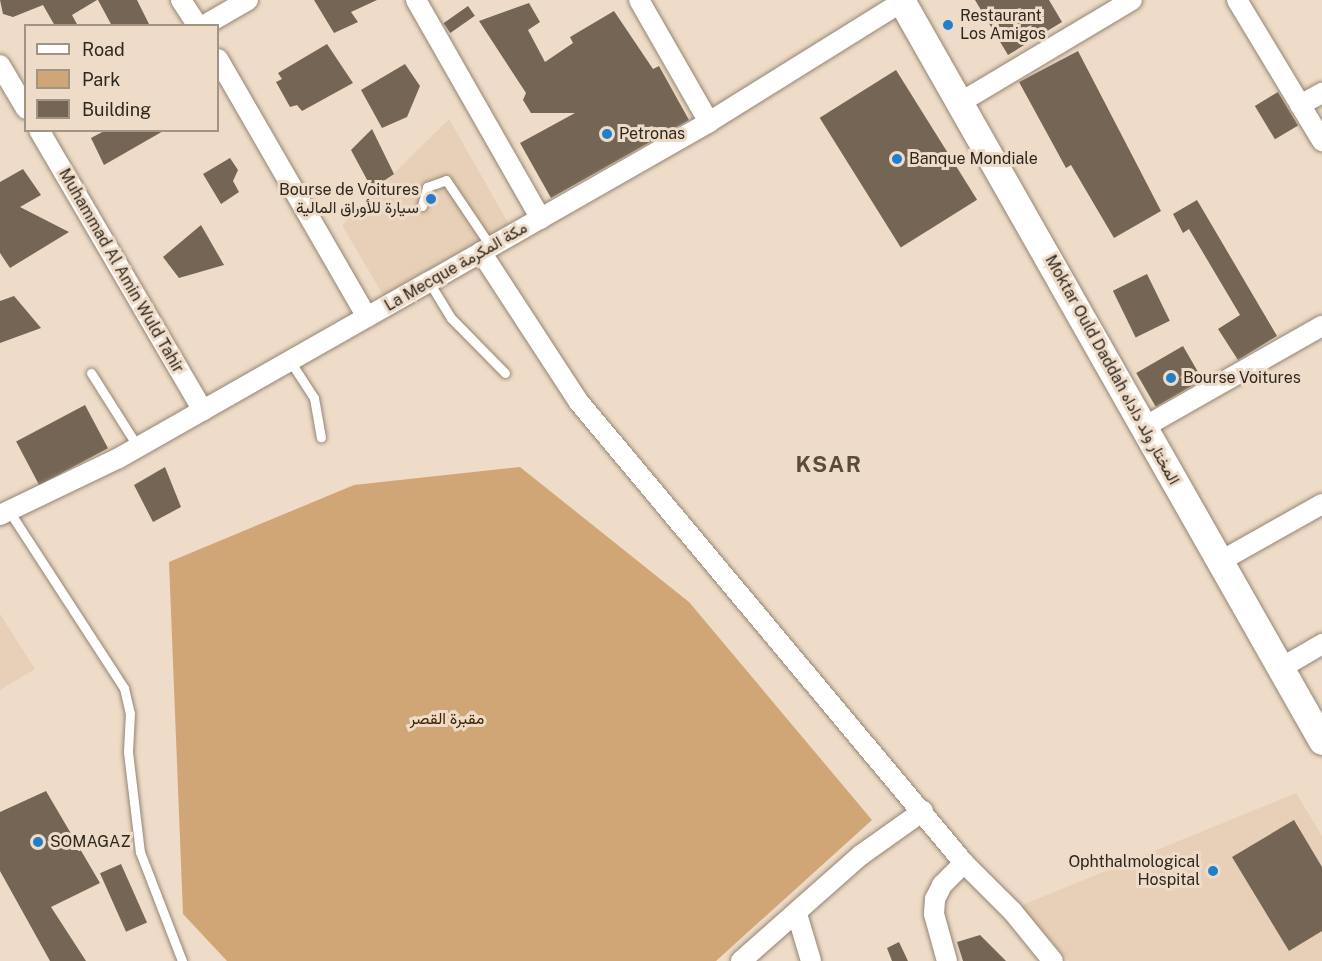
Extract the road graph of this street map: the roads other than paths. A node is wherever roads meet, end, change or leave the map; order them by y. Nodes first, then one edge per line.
1 (181, 0) edge
2 (248, 0) edge
3 (416, 0) edge
4 (639, 0) edge
5 (1132, 0) edge
6 (1237, 0) edge
7 (901, 1) edge
8 (197, 24) edge
9 (206, 24) edge
10 (219, 61) edge
11 (0, 65) edge
12 (7, 92) edge
13 (1322, 93) edge
14 (962, 102) junction
15 (1300, 105) junction
16 (24, 107) edge
17 (709, 122) junction
18 (40, 132) edge
19 (1322, 141) edge
20 (422, 206) dead end
21 (541, 219) junction
22 (486, 250) junction
23 (429, 282) junction
24 (367, 317) junction
25 (1322, 326) edge
26 (290, 361) junction
27 (91, 373) dead end
28 (505, 373) dead end
29 (203, 411) junction
30 (1144, 427) junction
31 (321, 437) dead end
32 (138, 447) junction
33 (1322, 504) edge
34 (3, 507) edge
35 (1219, 562) junction
36 (1322, 644) edge
37 (1281, 668) junction
38 (1322, 741) edge
39 (923, 811) junction
40 (964, 863) junction
41 (797, 914) junction
42 (182, 961) edge
43 (741, 961) edge
44 (811, 961) edge
45 (946, 961) edge
46 (1053, 961) edge

1 - 8 street
2 - 9 street
3 - 21 street
4 - 17 street
5 - 14 street
6 - 15 street
7 - 14 main road, Moktar Ould Daddah المختار ولد داداه
7 - 17 street, La Mecque مكة المكرمة
10 - 24 street
11 - 12 street
12 - 16 street
13 - 15 street
14 - 30 main road, Moktar Ould Daddah المختار ولد داداه
15 - 19 street
17 - 21 street, La Mecque مكة المكرمة
18 - 29 street, Muhammad Al Amin Wuld Tahir
20 - 22 lane
21 - 22 street, La Mecque مكة المكرمة
22 - 23 street, La Mecque مكة المكرمة
22 - 39 street
23 - 24 street, La Mecque مكة المكرمة
23 - 28 lane
24 - 26 street, La Mecque مكة المكرمة
25 - 30 street
26 - 29 street, La Mecque مكة المكرمة
26 - 31 lane
27 - 32 lane
29 - 32 street, La Mecque مكة المكرمة
30 - 35 main road, Moktar Ould Daddah المختار ولد داداه
32 - 34 street, La Mecque مكة المكرمة
33 - 35 street
34 - 42 lane
35 - 37 main road, Moktar Ould Daddah المختار ولد داداه
36 - 37 street
37 - 38 main road, Moktar Ould Daddah المختار ولد داداه
39 - 40 street
39 - 41 street
40 - 45 street
40 - 46 street
41 - 43 street
41 - 44 street

